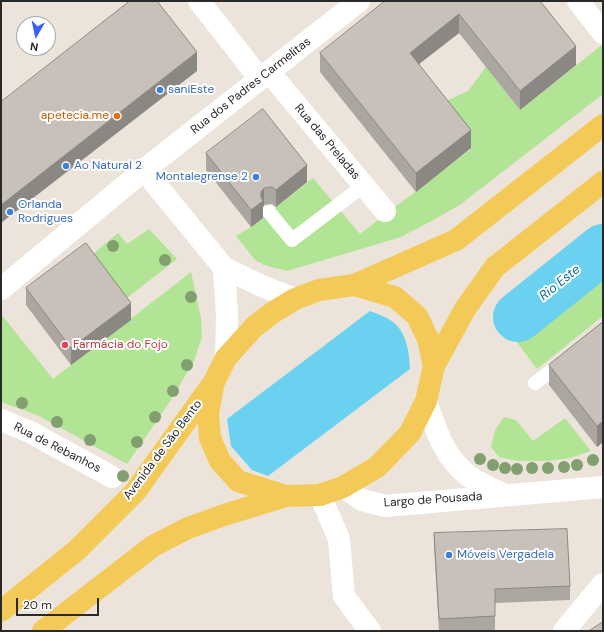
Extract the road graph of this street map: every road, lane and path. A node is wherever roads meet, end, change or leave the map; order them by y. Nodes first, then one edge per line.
1 (199, 1) edge
2 (359, 1) edge
3 (578, 1) edge
4 (603, 33) edge
5 (264, 75) junction
6 (603, 125) edge
7 (144, 170) junction
8 (603, 182) edge
9 (363, 186) junction
10 (385, 211) dead end
11 (269, 212) dead end
12 (224, 268) junction
13 (354, 285) junction
14 (1, 289) edge
15 (295, 299) junction
16 (572, 355) edge
17 (226, 358) junction
18 (434, 366) junction
19 (214, 382) junction
20 (535, 383) dead end
21 (426, 401) junction
22 (1, 420) edge
23 (112, 477) dead end
24 (343, 487) junction
25 (603, 487) edge
26 (503, 494) junction
27 (320, 495) junction
28 (286, 496) junction
29 (603, 584) edge
30 (1, 611) edge
31 (43, 631) edge
32 (370, 631) edge
33 (564, 631) edge

1 - 5 street, Rua das Preladas
2 - 5 street, Rua dos Padres Carmelitas
3 - 4 street
5 - 7 street, Rua dos Padres Carmelitas
5 - 9 street, Rua das Preladas
6 - 13 main road
7 - 12 street
7 - 14 street, Rua dos Padres Carmelitas
8 - 18 main road
9 - 10 street, Rua das Preladas
9 - 11 lane
12 - 15 street
12 - 17 street
13 - 15 main road, Avenida de São Bento
13 - 18 main road, Avenida de São Bento
15 - 17 main road, Avenida de São Bento
16 - 20 lane
17 - 19 main road, Avenida de São Bento
18 - 21 main road, Avenida de São Bento
19 - 28 main road, Avenida de São Bento
19 - 30 main road, Avenida de São Bento
21 - 24 main road, Avenida de São Bento
21 - 26 street, Largo de Pousada
22 - 23 street, Rua de Rebanhos
24 - 26 street, Largo de Pousada
24 - 27 main road, Avenida de São Bento
25 - 26 street, Largo de Pousada
27 - 28 main road, Avenida de São Bento
27 - 32 street
28 - 31 main road, Avenida de São Bento
29 - 33 street

